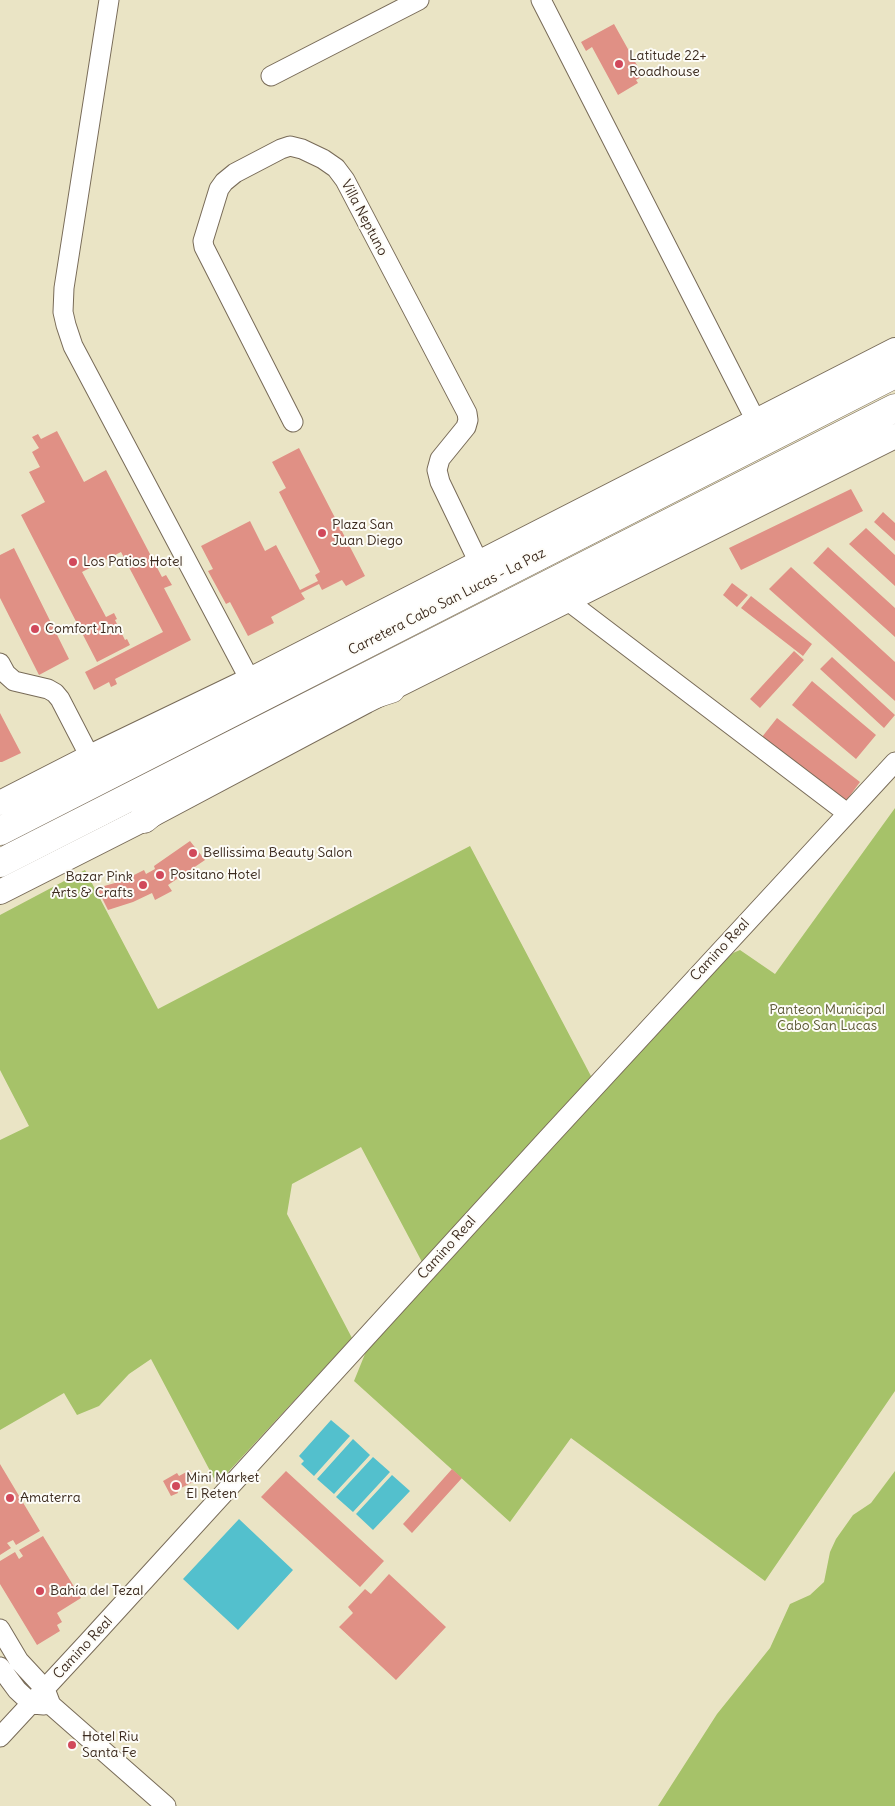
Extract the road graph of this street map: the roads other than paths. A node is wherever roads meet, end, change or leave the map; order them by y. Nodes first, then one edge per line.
1 (109, 0) edge
2 (419, 0) edge
3 (541, 0) edge
4 (270, 76) dead end
5 (895, 350) edge
6 (895, 374) edge
7 (895, 408) edge
8 (756, 421) junction
9 (293, 422) dead end
10 (895, 436) edge
11 (479, 563) junction
12 (568, 601) junction
13 (0, 663) edge
14 (250, 680) junction
15 (391, 689) junction
16 (265, 728) junction
17 (238, 742) junction
18 (90, 757) junction
19 (895, 762) edge
20 (0, 803) edge
21 (847, 813) junction
22 (144, 819) junction
23 (0, 831) edge
24 (0, 864) edge
25 (0, 892) edge
26 (0, 1630) edge
27 (0, 1667) edge
28 (48, 1697) junction
29 (32, 1704) junction
30 (0, 1737) edge
31 (166, 1806) edge

1 - 14 street
2 - 4 street
3 - 8 street
5 - 8 main road
6 - 23 highway, Carretera Cabo San Lucas - La Paz
7 - 16 highway
8 - 11 main road
9 - 11 street, Villa Neptuno
10 - 12 main road
11 - 14 main road
12 - 15 main road
12 - 21 street
13 - 18 street
14 - 18 main road
15 - 16 highway
15 - 22 main road
16 - 17 highway
17 - 22 highway
17 - 24 highway
18 - 20 main road
19 - 21 street, Camino Real
21 - 28 street, Camino Real
22 - 25 main road
26 - 28 street
27 - 29 street
28 - 29 street
28 - 31 street
29 - 30 street

